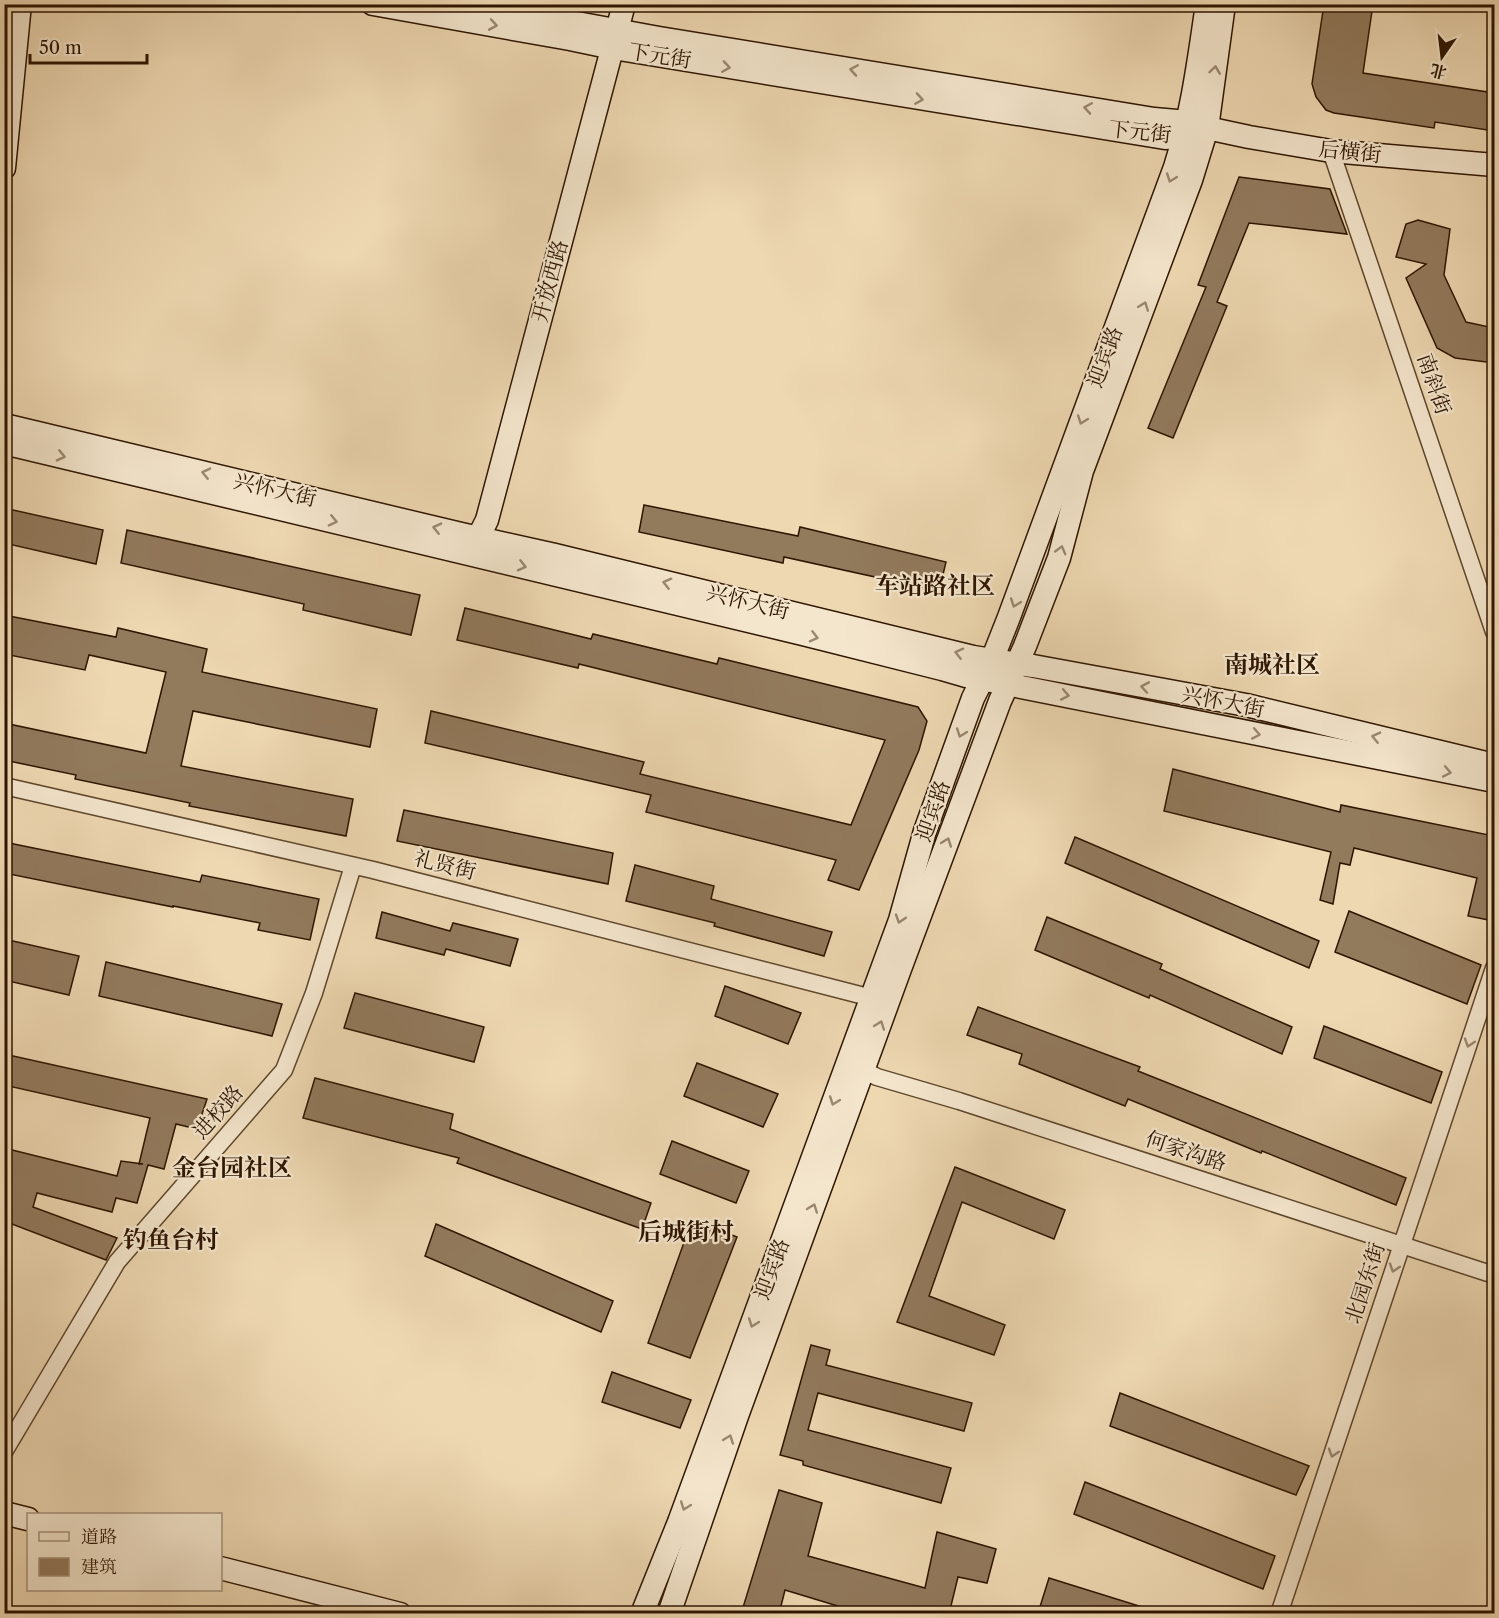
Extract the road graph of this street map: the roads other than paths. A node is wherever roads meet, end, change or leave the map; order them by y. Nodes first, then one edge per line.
1 (20, 4) edge
2 (373, 4) edge
3 (472, 4) edge
4 (624, 4) edge
5 (1207, 4) edge
6 (1224, 4) edge
7 (615, 39) junction
8 (1193, 129) junction
9 (1331, 151) junction
10 (1494, 165) edge
11 (4, 168) edge
12 (4, 425) edge
13 (4, 442) edge
14 (471, 545) junction
15 (1494, 632) edge
16 (1017, 663) junction
17 (987, 669) junction
18 (1007, 684) junction
19 (1494, 765) edge
20 (1494, 781) edge
21 (4, 786) edge
22 (353, 866) junction
23 (1494, 968) edge
24 (872, 998) junction
25 (863, 1070) junction
26 (1402, 1245) junction
27 (1494, 1275) edge
28 (4, 1452) edge
29 (4, 1513) edge
30 (27, 1519) edge
31 (222, 1569) edge
32 (400, 1614) edge
33 (642, 1614) edge
34 (669, 1614) edge
35 (1279, 1614) edge

1 - 11 main road
2 -> 7 main road, 下元街
3 - 7 main road, 下元街
4 - 7 main road, 开放西路
5 - 8 main road, 迎宾路
8 -> 6 main road, 迎宾路
7 - 8 main road, 下元街
7 - 14 main road, 开放西路
8 - 9 main road, 后横街
16 -> 8 main road, 迎宾路
8 -> 17 main road, 迎宾路
9 - 10 main road, 后横街
9 - 15 street, 南斜街
14 -> 12 main road, 兴怀大街
13 -> 14 main road, 兴怀大街
14 - 17 main road, 兴怀大街
16 - 17 main road, 兴怀大街
16 - 18 main road, 迎宾路
19 -> 16 main road, 兴怀大街
17 - 18 main road, 兴怀大街
17 -> 24 main road, 迎宾路
18 -> 20 main road, 兴怀大街
25 -> 18 main road, 迎宾路
21 - 22 street, 礼贤街
22 - 24 street, 礼贤街
22 - 28 street, 进校路
23 -> 26 street, 北园东街
24 -> 33 main road, 迎宾路
25 - 26 street, 何家沟路
34 -> 25 main road, 迎宾路
26 - 27 street, 何家沟路
26 -> 35 street, 北园东街
29 - 30 main road
31 - 32 main road

